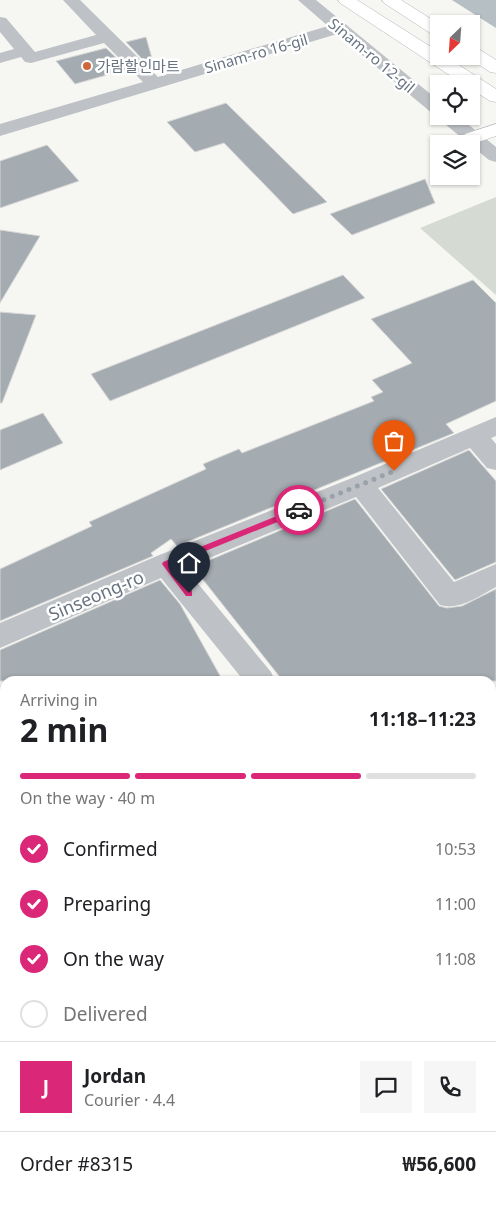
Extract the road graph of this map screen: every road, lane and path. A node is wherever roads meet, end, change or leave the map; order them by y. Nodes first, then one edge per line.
1 (71, 0) edge
2 (306, 0) edge
3 (345, 0) edge
4 (390, 0) edge
5 (1, 24) edge
6 (430, 25) edge
7 (340, 28) junction
8 (107, 37) junction
9 (25, 51) junction
10 (0, 58) edge
11 (480, 58) edge
12 (496, 68) edge
13 (433, 75) edge
14 (154, 83) junction
15 (496, 97) edge
16 (430, 101) edge
17 (458, 125) edge
18 (0, 130) edge
19 (496, 130) edge
20 (469, 135) edge
21 (480, 135) edge
22 (480, 144) edge
23 (496, 156) edge
24 (485, 432) edge
25 (496, 461) edge
26 (361, 485) junction
27 (166, 564) junction
28 (496, 575) edge
29 (0, 636) edge
30 (257, 676) edge

1 - 8 street
2 - 7 street, Sinam-ro 12-gil
3 - 13 main road
3 - 15 main road
4 - 6 main road
5 - 9 street
7 - 14 street, Sinam-ro 16-gil
7 - 16 street, Sinam-ro 12-gil
8 - 9 street
8 - 14 street
9 - 10 street
11 - 12 main road
14 - 18 street, Sinam-ro 16-gil
17 - 20 street, Sinam-ro 12-gil
19 - 21 main road
22 - 23 street, Sinam-ro 12-gil
24 - 25 street
24 - 26 street, Sinseong-ro
26 - 27 street, Sinseong-ro
26 - 28 street
27 - 29 street, Sinseong-ro
27 - 30 street

